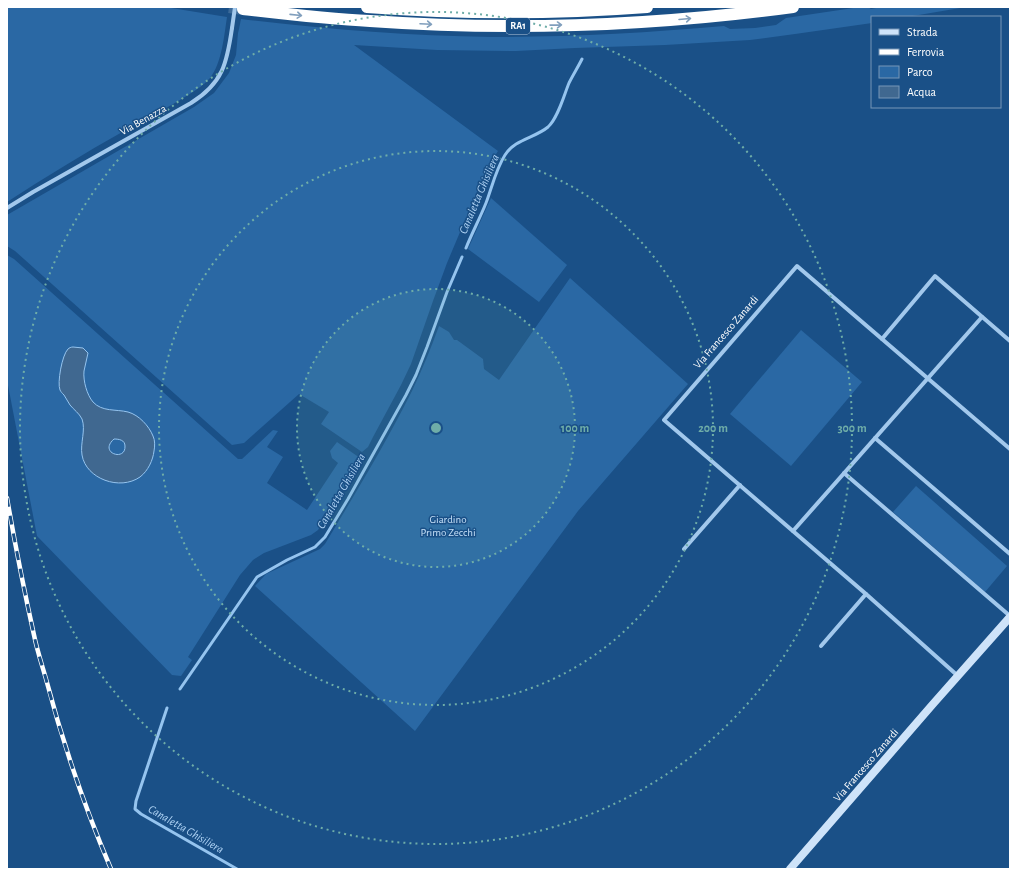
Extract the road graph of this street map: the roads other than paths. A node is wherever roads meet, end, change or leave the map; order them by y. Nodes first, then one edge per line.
1 (367, 7) edge
2 (647, 7) edge
3 (793, 7) edge
4 (239, 8) edge
5 (7, 208) edge
6 (982, 317) junction
7 (882, 339) junction
8 (1010, 341) edge
9 (928, 378) junction
10 (875, 438) junction
11 (1010, 449) edge
12 (844, 473) junction
13 (740, 485) junction
14 (793, 531) junction
15 (684, 550) dead end
16 (1010, 554) edge
17 (866, 594) junction
18 (1010, 617) edge
19 (821, 646) dead end
20 (959, 676) junction
21 (790, 869) edge

1 - 2 highway
4 -> 3 highway, RA1
4 - 5 street, Via Benazza, bridge
6 - 7 street
6 - 8 street
6 - 9 street
7 - 9 street, Via Francesco Zanardi
7 - 13 street, Via Francesco Zanardi
9 - 10 street
9 - 11 street, Via Francesco Zanardi
10 - 12 street
10 - 16 street
12 - 14 street
12 - 18 street, Via Francesco Zanardi
13 - 14 street, Via Francesco Zanardi
13 - 15 street
14 - 17 street, Via Francesco Zanardi
17 - 19 street
17 - 20 street, Via Francesco Zanardi
18 - 20 street, Via Francesco Zanardi
20 - 21 street, Via Francesco Zanardi

